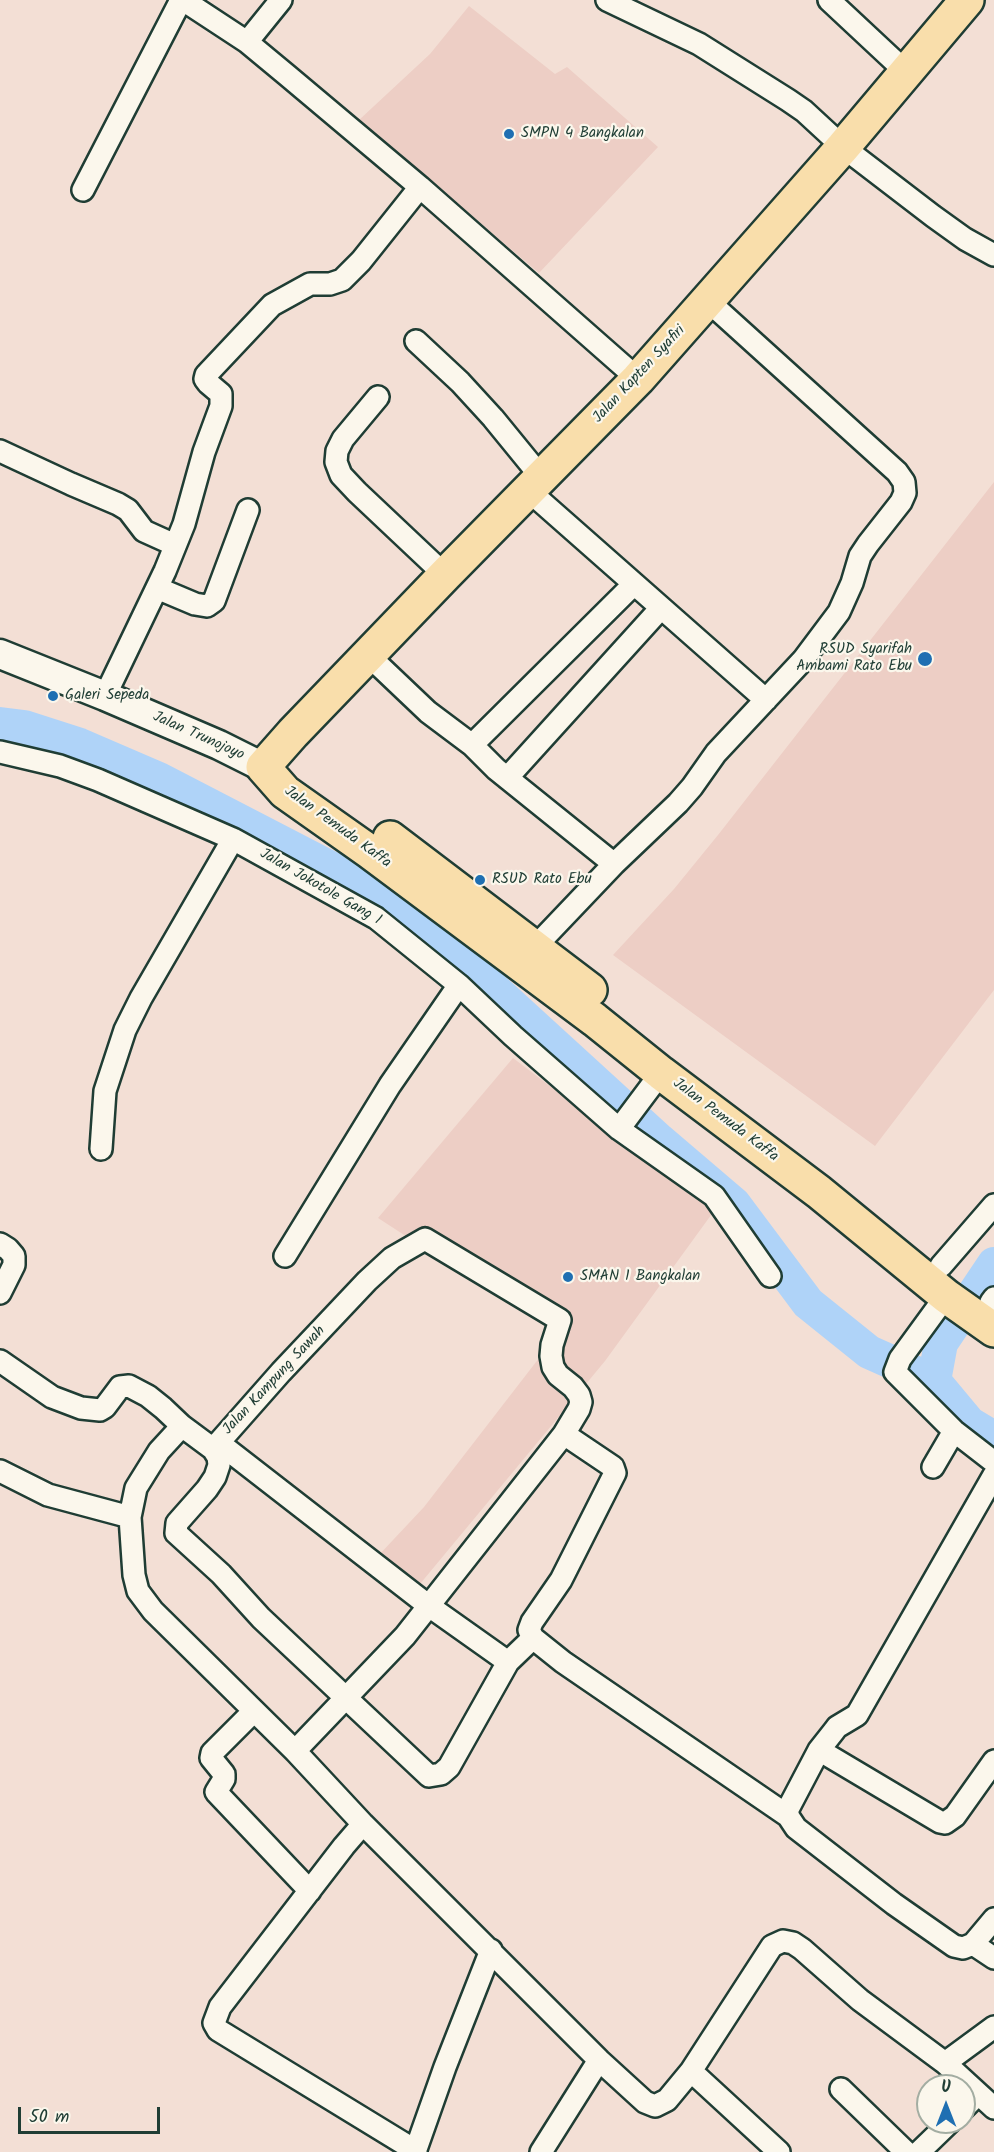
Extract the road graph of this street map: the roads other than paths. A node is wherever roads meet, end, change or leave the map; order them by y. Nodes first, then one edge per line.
1 (182, 0) edge
2 (281, 0) edge
3 (607, 0) edge
4 (829, 0) edge
5 (967, 0) edge
6 (247, 42) junction
7 (905, 71) junction
8 (843, 147) junction
9 (420, 187) junction
10 (83, 190) dead end
11 (994, 255) edge
12 (708, 302) junction
13 (416, 341) dead end
14 (638, 379) junction
15 (378, 397) dead end
16 (0, 451) edge
17 (536, 484) junction
18 (248, 510) dead end
19 (175, 545) junction
20 (445, 574) junction
21 (634, 584) junction
22 (157, 588) junction
23 (661, 608) junction
24 (0, 654) edge
25 (368, 655) junction
26 (105, 696) junction
27 (766, 700) junction
28 (472, 746) junction
29 (0, 752) edge
30 (263, 767) junction
31 (507, 778) junction
32 (233, 839) junction
33 (614, 864) junction
34 (535, 947) junction
35 (459, 985) junction
36 (661, 1073) junction
37 (622, 1126) junction
38 (101, 1149) dead end
39 (994, 1205) edge
40 (0, 1244) edge
41 (285, 1256) dead end
42 (770, 1276) dead end
43 (0, 1293) edge
44 (973, 1299) edge
45 (0, 1361) edge
46 (182, 1426) junction
47 (954, 1431) junction
48 (564, 1434) junction
49 (216, 1446) junction
50 (994, 1462) edge
51 (933, 1467) dead end
52 (0, 1471) edge
53 (994, 1475) edge
54 (130, 1517) junction
55 (429, 1606) junction
56 (533, 1638) junction
57 (508, 1662) junction
58 (346, 1697) junction
59 (253, 1712) junction
60 (819, 1750) junction
61 (294, 1751) junction
62 (994, 1761) edge
63 (788, 1816) junction
64 (363, 1824) junction
65 (310, 1891) junction
66 (994, 1919) edge
67 (973, 1944) junction
68 (491, 1950) junction
69 (994, 1958) edge
70 (994, 2027) edge
71 (599, 2060) junction
72 (945, 2063) junction
73 (691, 2071) junction
74 (953, 2074) edge
75 (841, 2089) dead end
76 (976, 2103) edge
77 (994, 2108) edge
78 (938, 2134) edge
79 (416, 2151) edge
80 (541, 2152) edge
81 (779, 2152) edge
82 (906, 2152) edge
83 (920, 2152) edge

1 - 6 street
1 - 10 street
2 - 6 street
3 - 8 street
4 - 7 street
5 - 7 highway, Jalan Kapten Syafiri
6 - 9 street
7 - 8 highway, Jalan Kapten Syafiri
8 - 11 street
8 - 12 highway, Jalan Kapten Syafiri
9 - 14 street
9 - 19 street
12 - 14 highway, Jalan Kapten Syafiri
12 - 27 street
13 - 17 street
14 - 17 highway, Jalan Kapten Syafiri
15 - 20 street
16 - 19 street
17 - 20 highway, Jalan Kapten Syafiri
17 - 21 street
18 - 22 street
19 - 22 street
20 - 25 highway, Jalan Kapten Syafiri
21 - 23 street
21 - 28 street
22 - 26 street
23 - 27 street
23 - 31 street
24 - 26 main road, Jalan Trunojoyo
25 - 28 street
25 - 30 highway, Jalan Kapten Syafiri
26 - 30 main road, Jalan Trunojoyo
27 - 33 street
28 - 31 street
29 - 32 street, Jalan Jokotole Gang 1
30 - 34 highway, Jalan Pemuda Kaffa
30 - 36 highway, Jalan Pemuda Kaffa
31 - 33 street
32 - 35 street, Jalan Jokotole Gang 1
32 - 38 street
33 - 34 street
34 - 44 highway, Jalan Pemuda Kaffa
35 - 37 street, Jalan Jokotole Gang 1
35 - 41 street
36 - 37 street
36 - 44 highway, Jalan Pemuda Kaffa
37 - 42 street, Jalan Jokotole Gang 1
39 - 44 street
40 - 43 street
44 - 47 street
45 - 46 street, Jalan Kampung Sawah
46 - 49 street, Jalan Kampung Sawah
46 - 54 street
47 - 50 street
47 - 51 street
48 - 49 street, Jalan Kampung Sawah
48 - 55 street
48 - 56 street
49 - 55 street
49 - 58 street
52 - 54 street
53 - 60 street
54 - 59 street
55 - 57 street
55 - 58 street
56 - 57 street
56 - 63 street
57 - 58 street
58 - 61 street
59 - 61 street
59 - 65 street
60 - 62 street
60 - 63 street
61 - 64 street
63 - 67 street
64 - 65 street
64 - 68 street
65 - 79 street
66 - 67 street
67 - 69 street
68 - 71 street
68 - 79 street
70 - 72 street
71 - 73 street
71 - 80 street
72 - 73 street
72 - 74 street
73 - 81 street
75 - 82 street
76 - 77 street
78 - 83 street

